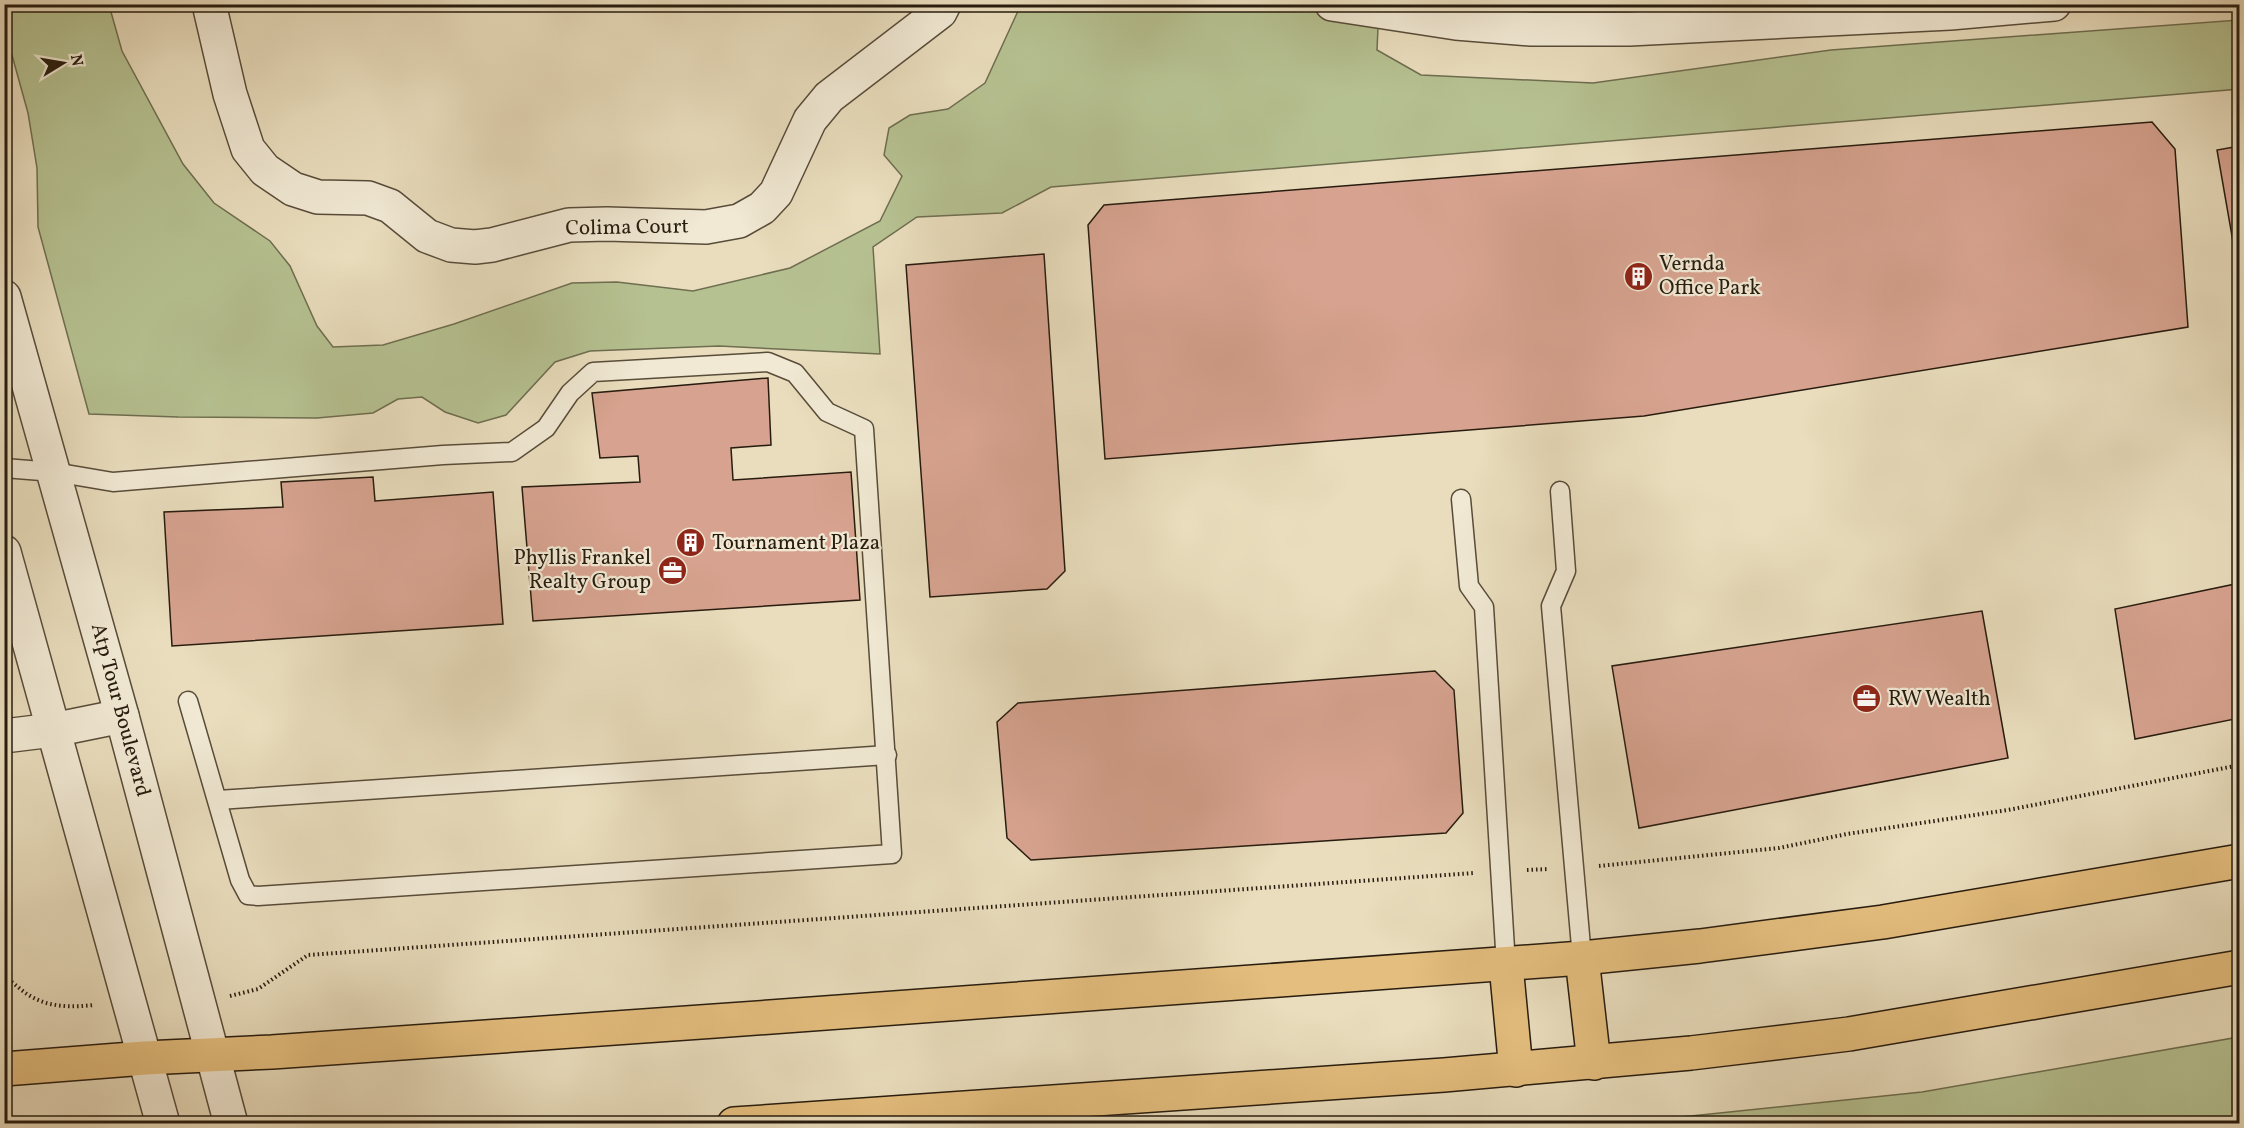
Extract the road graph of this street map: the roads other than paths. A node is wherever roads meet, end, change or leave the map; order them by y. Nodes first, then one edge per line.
1 (209, 4) edge
2 (944, 4) edge
3 (1332, 4) edge
4 (2054, 4) edge
5 (4, 297) edge
6 (4, 468) edge
7 (54, 472) junction
8 (1560, 491) dead end
9 (1461, 499) dead end
10 (4, 552) edge
11 (188, 701) dead end
12 (122, 716) junction
13 (53, 730) junction
14 (4, 736) edge
15 (886, 755) junction
16 (218, 800) junction
17 (2240, 861) edge
18 (1582, 958) junction
19 (1506, 964) junction
20 (2240, 967) edge
21 (213, 1055) junction
22 (145, 1058) junction
23 (1594, 1063) junction
24 (4, 1069) edge
25 (1516, 1070) junction
26 (163, 1124) edge
27 (231, 1124) edge
28 (734, 1124) edge

1 - 2 street, Colima Court
3 - 4 street
5 - 7 street, Atp Tour Boulevard
6 - 7 lane
7 - 12 street, Atp Tour Boulevard
7 - 15 lane
8 - 18 lane
9 - 19 lane
10 - 13 street
11 - 16 lane
12 - 13 street
12 - 21 street, Atp Tour Boulevard
13 - 14 street
13 - 22 street
15 - 16 lane
15 - 16 lane
17 - 18 main road
18 - 19 main road
18 - 23 main road
19 - 21 main road
19 - 25 main road
20 - 23 main road
21 - 22 main road
21 - 27 street, Atp Tour Boulevard
22 - 24 main road
22 - 26 street
23 - 25 main road
25 - 28 main road

